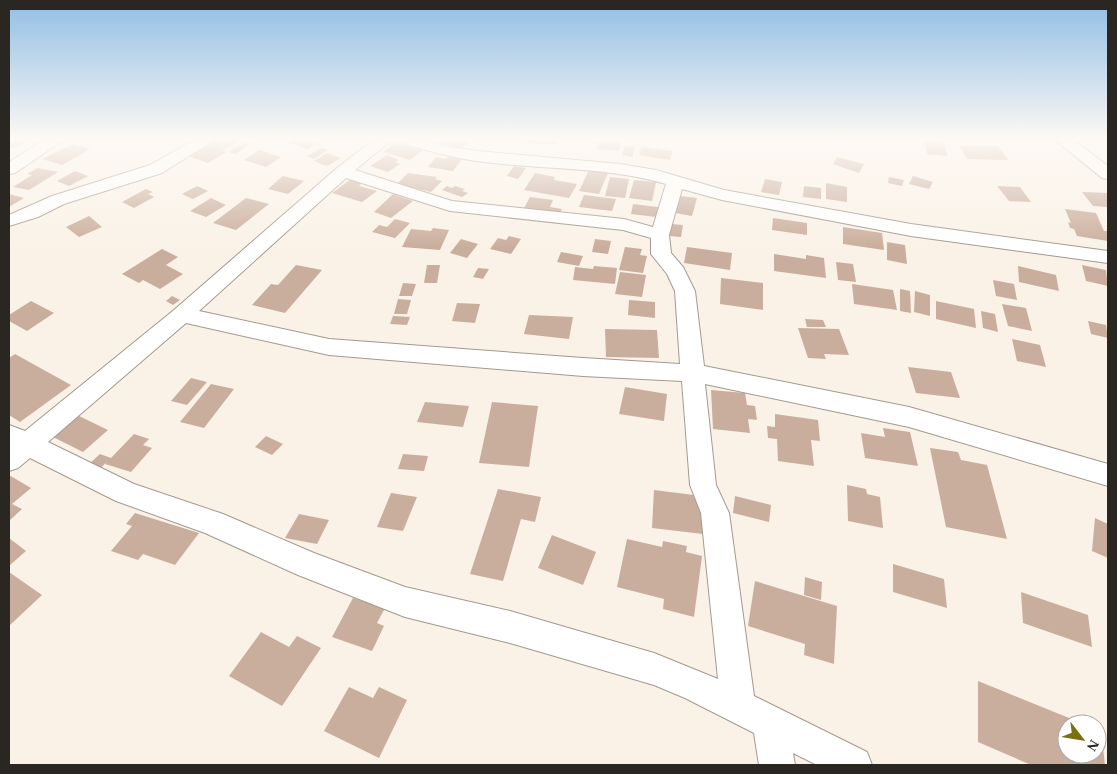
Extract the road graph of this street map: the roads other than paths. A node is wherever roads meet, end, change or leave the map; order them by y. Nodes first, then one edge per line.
1 (137, 175) edge
2 (339, 175) edge
3 (353, 175) edge
4 (648, 175) edge
5 (675, 181) junction
6 (9, 221) edge
7 (660, 235) junction
8 (1108, 257) edge
9 (182, 315) junction
10 (694, 373) junction
11 (15, 446) edge
12 (1108, 474) edge
13 (738, 705) junction
14 (769, 721) junction
15 (777, 765) edge
16 (854, 765) edge

1 - 6 street
2 - 9 street
3 - 7 street
4 - 5 street
5 - 7 street
5 - 8 street
7 - 10 street
9 - 10 street
9 - 11 street
10 - 12 street
10 - 13 street
11 - 13 street
13 - 14 street
14 - 15 street
14 - 16 street

